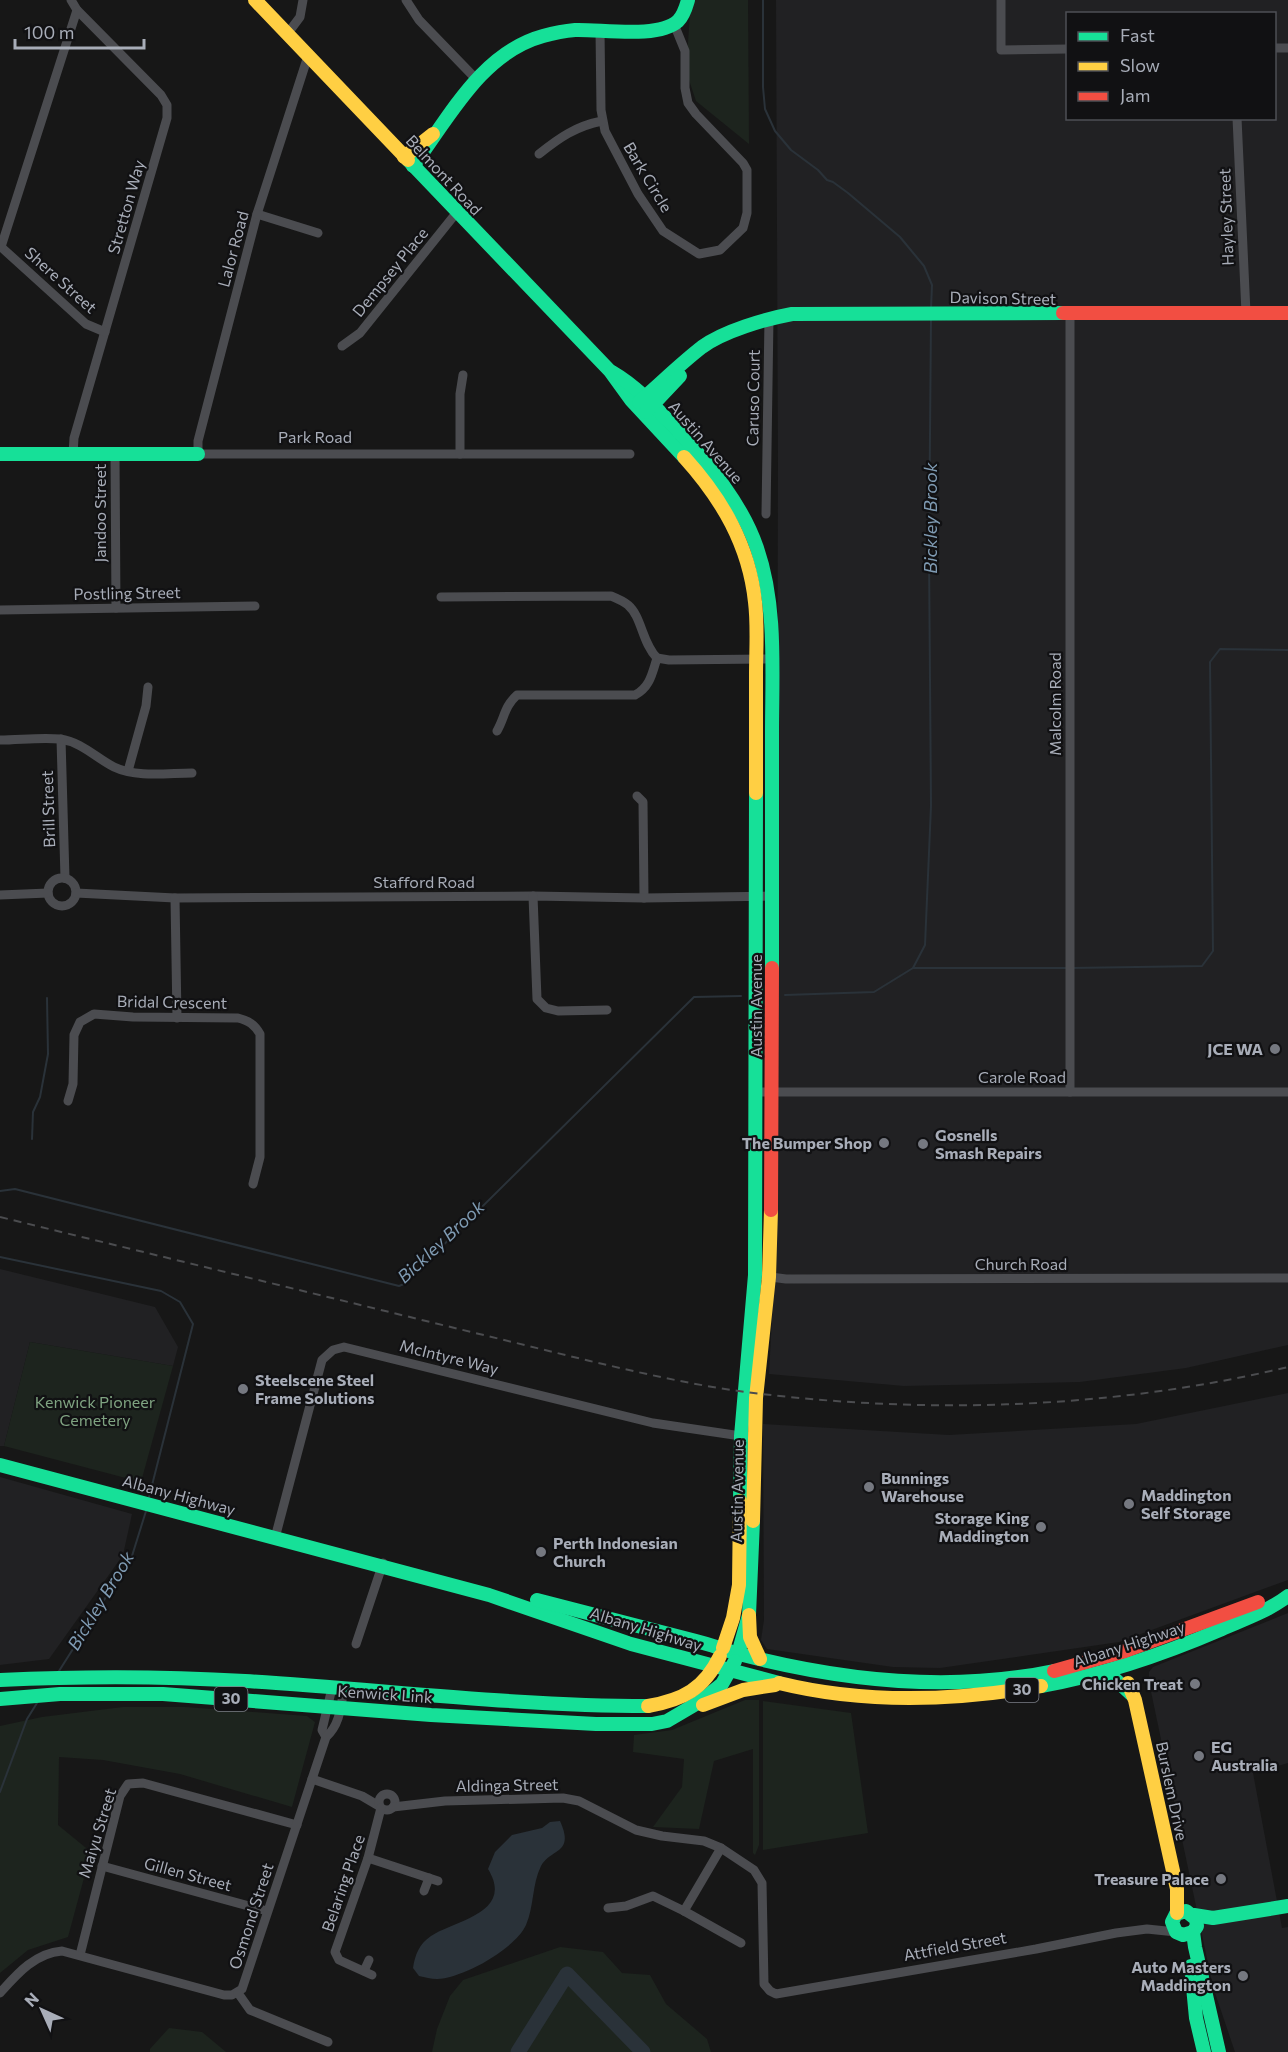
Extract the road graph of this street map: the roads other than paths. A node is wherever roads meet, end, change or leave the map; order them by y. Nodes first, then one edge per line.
1 (71, 0) edge
2 (255, 0) edge
3 (303, 0) edge
4 (406, 0) edge
5 (689, 0) edge
6 (1000, 0) edge
7 (77, 10) junction
8 (676, 27) junction
9 (600, 30) junction
10 (288, 33) junction
11 (1066, 49) edge
12 (308, 56) junction
13 (477, 80) junction
14 (1237, 120) edge
15 (602, 121) junction
16 (539, 154) dead end
17 (409, 161) junction
18 (457, 212) junction
19 (257, 214) junction
20 (318, 233) dead end
21 (1, 247) edge
22 (1246, 313) junction
23 (1288, 314) edge
24 (1070, 315) junction
25 (769, 318) junction
26 (105, 332) junction
27 (342, 346) dead end
28 (463, 375) dead end
29 (644, 405) junction
30 (0, 454) edge
31 (73, 454) junction
32 (115, 454) junction
33 (198, 454) junction
34 (460, 454) junction
35 (630, 454) dead end
36 (766, 513) dead end
37 (441, 597) dead end
38 (255, 606) dead end
39 (116, 609) junction
40 (0, 610) edge
41 (657, 658) junction
42 (756, 659) junction
43 (772, 659) junction
44 (148, 687) dead end
45 (497, 731) dead end
46 (61, 739) junction
47 (0, 740) edge
48 (129, 771) junction
49 (192, 773) dead end
50 (637, 796) dead end
51 (65, 878) junction
52 (48, 893) junction
53 (76, 893) junction
54 (0, 895) edge
55 (533, 896) junction
56 (757, 896) junction
57 (773, 896) junction
58 (175, 898) junction
59 (644, 898) junction
60 (607, 1010) dead end
61 (177, 1018) junction
62 (756, 1092) junction
63 (773, 1092) junction
64 (1070, 1092) junction
65 (1288, 1092) edge
66 (68, 1101) dead end
67 (253, 1184) dead end
68 (762, 1276) junction
69 (1288, 1278) edge
70 (747, 1437) junction
71 (0, 1456) edge
72 (0, 1465) edge
73 (138, 1497) junction
74 (276, 1534) junction
75 (383, 1563) junction
76 (1286, 1597) edge
77 (749, 1615) junction
78 (356, 1644) dead end
79 (723, 1648) junction
80 (738, 1654) junction
81 (684, 1658) junction
82 (1125, 1658) junction
83 (760, 1659) junction
84 (715, 1666) junction
85 (731, 1671) junction
86 (1100, 1672) junction
87 (1, 1680) edge
88 (782, 1684) junction
89 (338, 1688) junction
90 (1133, 1697) junction
91 (3, 1698) edge
92 (663, 1704) junction
93 (334, 1707) junction
94 (667, 1720) junction
95 (312, 1779) junction
96 (386, 1805) junction
97 (297, 1824) junction
98 (721, 1848) junction
99 (368, 1858) junction
100 (102, 1866) junction
101 (424, 1892) dead end
102 (1288, 1906) edge
103 (608, 1908) dead end
104 (267, 1911) junction
105 (684, 1911) junction
106 (1185, 1923) junction
107 (1147, 1929) junction
108 (741, 1943) dead end
109 (80, 1955) junction
110 (369, 1960) dead end
111 (770, 1991) joint
112 (0, 1993) edge
113 (238, 1993) junction
114 (328, 2042) dead end
115 (1204, 2052) edge
116 (1219, 2052) edge

1 - 7 street, Stretton Way
2 - 10 main road, Belmont Road
3 - 10 street
4 - 13 street
5 - 8 main road
6 - 11 street
7 - 21 street
7 - 26 street, Stretton Way
8 - 9 main road
8 - 15 street, Bark Circle
9 - 13 main road
9 - 15 street, Bark Circle
10 - 12 main road, Belmont Road
12 - 17 main road, Belmont Road
12 - 19 street, Lalor Road
13 - 17 main road
14 - 22 street, Hayley Street
15 - 16 street
17 - 18 main road, Belmont Road
18 - 27 street, Dempsey Place
18 - 29 main road, Belmont Road
19 - 20 street
19 - 33 street, Lalor Road
21 - 26 street, Shere Street
22 - 23 main road, Davison Street
22 - 24 main road, Davison Street
24 - 25 main road, Davison Street
24 - 64 street, Malcolm Road
25 - 29 main road, Davison Street
25 - 36 street, Caruso Court
26 - 31 street, Stretton Way
28 - 34 street
29 - 42 main road, Austin Avenue
29 - 43 main road, Austin Avenue
30 - 31 main road, Park Road
31 - 32 main road, Park Road
32 - 33 main road, Park Road
32 - 39 street, Jandoo Street
33 - 34 street, Park Road
34 - 35 street, Park Road
37 - 41 street
38 - 39 street, Postling Street
39 - 40 street, Postling Street
41 - 42 street
41 - 45 street
42 - 43 street
42 - 56 main road, Austin Avenue
43 - 57 main road, Austin Avenue
44 - 48 street
46 - 47 street
46 - 48 street
46 - 51 street, Brill Street
48 - 49 street
50 - 59 street
51 - 52 street
51 - 53 street
52 - 53 street, Stafford Road
52 - 54 street, Stafford Road
53 - 58 street, Stafford Road
55 - 58 street, Stafford Road
55 - 59 street, Stafford Road
55 - 60 street
56 - 57 street, Stafford Road
56 - 59 street, Stafford Road
56 - 62 main road, Austin Avenue
57 - 63 main road, Austin Avenue
58 - 61 street
61 - 66 street, Bridal Crescent
61 - 67 street, Bridal Crescent
62 - 63 street, Carole Road
62 - 68 main road, Austin Avenue
63 - 64 street, Carole Road
63 - 68 main road, Austin Avenue
64 - 65 street, Carole Road
68 - 69 street, Church Road
68 - 70 main road, Austin Avenue
70 - 74 street, McIntyre Way
70 - 77 main road, Austin Avenue
70 - 79 main road, Austin Avenue
71 - 73 main road, Albany Highway
72 - 73 main road, Albany Highway
73 - 74 main road, Albany Highway
74 - 75 main road, Albany Highway
75 - 78 street
75 - 79 main road, Albany Highway
75 - 81 main road, Albany Highway
76 - 82 main road, Albany Highway / 30
77 - 80 main road, Austin Avenue
77 - 83 main road
79 - 80 main road, Albany Highway / 30
79 - 84 main road, Kenwick Link / 30
80 - 83 main road, Albany Highway / 30
80 - 85 main road, Kenwick Link
81 - 84 main road, Albany Highway
81 - 92 main road
82 - 83 main road, Albany Highway / 30
82 - 86 main road, Albany Highway / 30
82 - 90 main road, Burslem Drive
84 - 85 main road, Albany Highway / 30
84 - 92 main road, Kenwick Link / 30
85 - 88 main road, Albany Highway / 30
85 - 94 main road, Kenwick Link / 30
86 - 88 main road, Albany Highway / 30
86 - 90 main road
87 - 89 main road, Kenwick Link / 30
88 - 94 main road, 30
89 - 92 main road, Kenwick Link / 30
89 - 93 street, Osmond Street
90 - 106 main road, Burslem Drive
91 - 93 main road, Kenwick Link / 30
93 - 94 main road, Kenwick Link / 30
93 - 95 street, Osmond Street
95 - 96 street, Aldinga Street
95 - 97 street, Osmond Street
96 - 98 street, Aldinga Street
96 - 99 street, Belaring Place
97 - 100 street, Maiyu Street
97 - 104 street, Osmond Street
98 - 105 street
98 - 111 street, Aldinga Street
99 - 101 street
99 - 110 street, Belaring Place
100 - 104 street, Gillen Street
100 - 109 street, Maiyu Street
102 - 106 main road, Attfield Street
103 - 105 street
104 - 113 street, Osmond Street
105 - 108 street
106 - 107 street, Attfield Street
106 - 107 street, Attfield Street
106 - 115 main road, Burslem Drive
106 - 116 main road, Burslem Drive
107 - 111 street, Attfield Street
109 - 112 street, Osmond Street
109 - 113 street, Osmond Street
113 - 114 street

